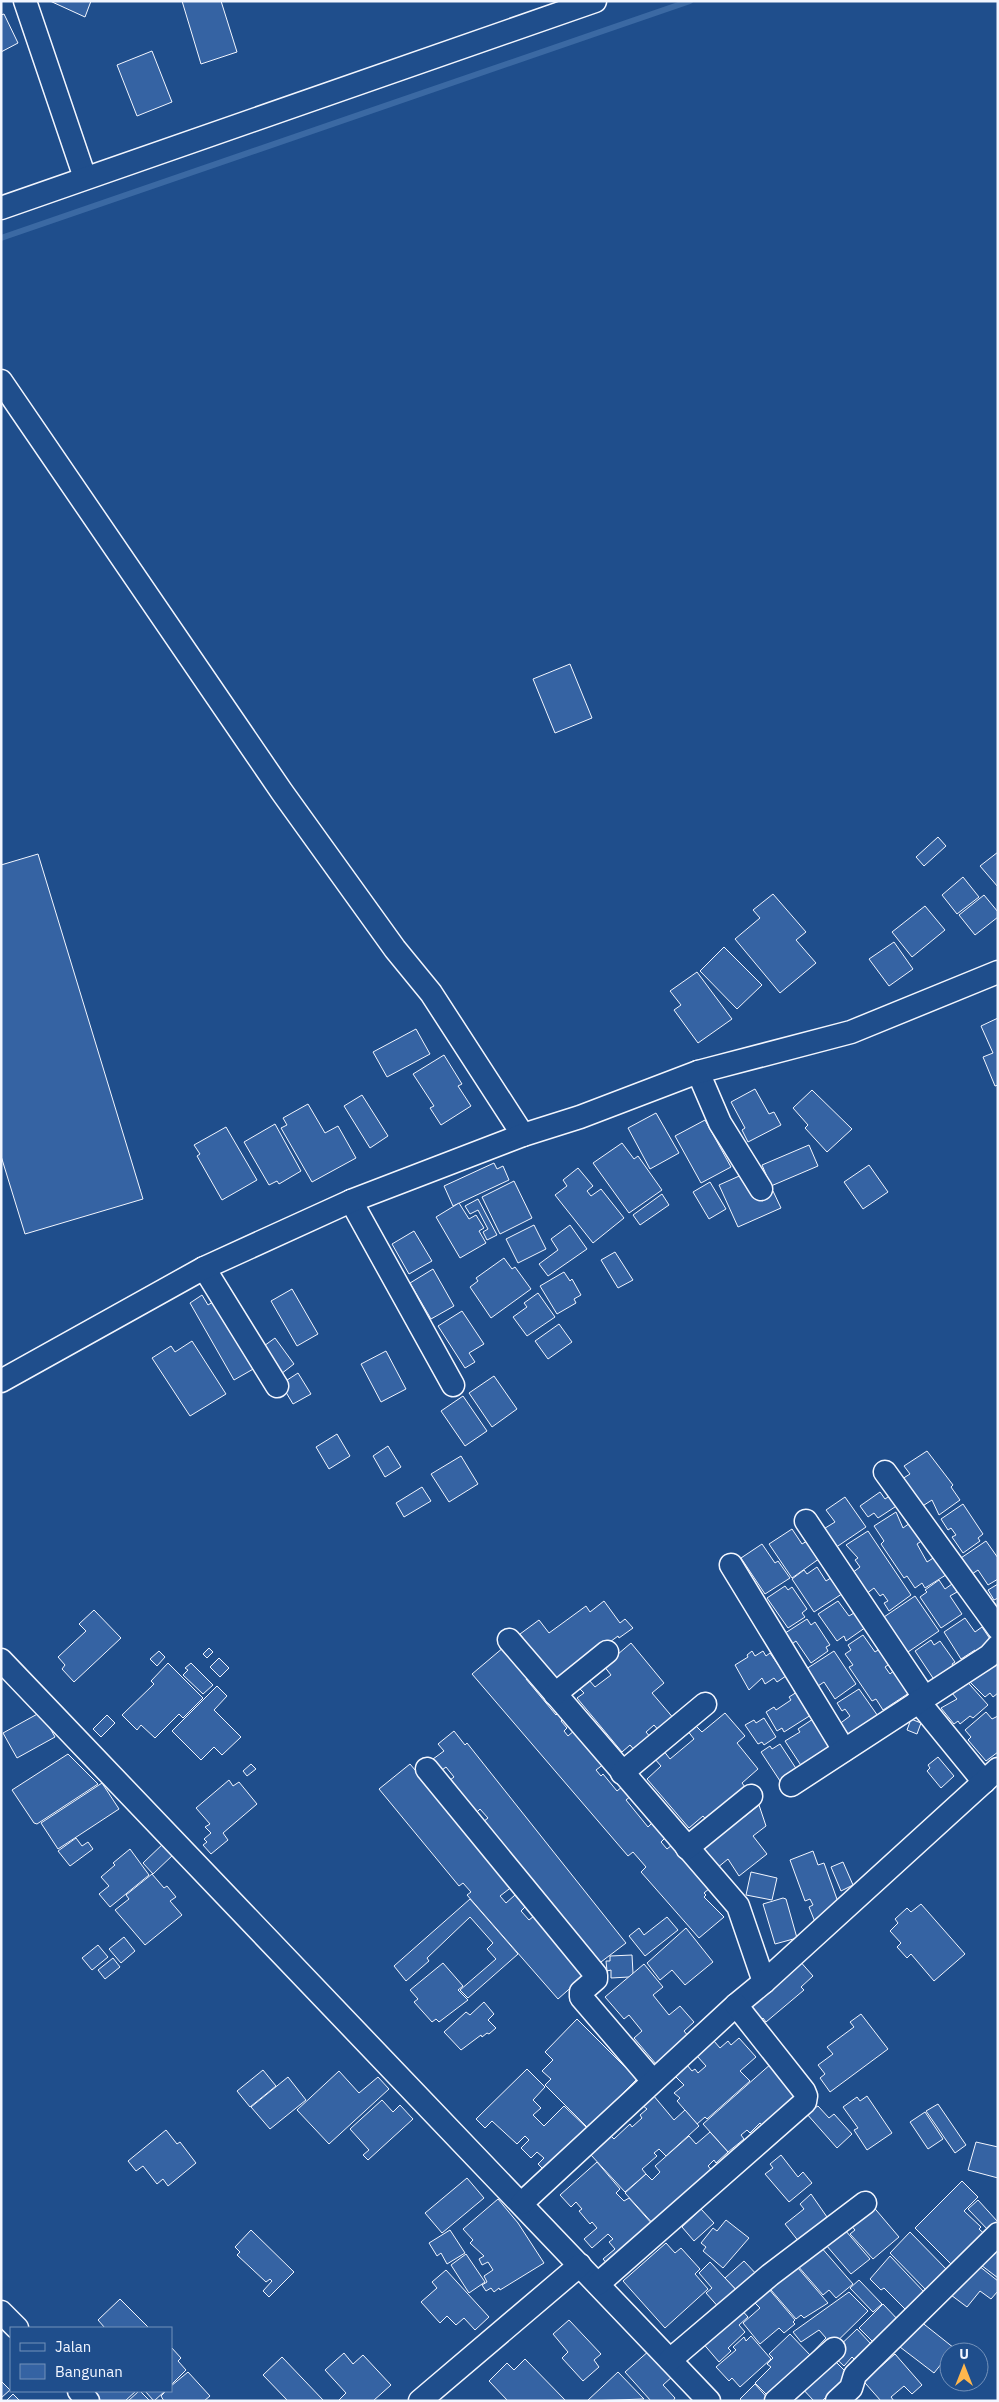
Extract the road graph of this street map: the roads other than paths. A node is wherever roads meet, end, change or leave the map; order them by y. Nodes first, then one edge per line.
1 (25, 1) edge
2 (595, 1) edge
3 (85, 178) junction
4 (1, 208) edge
5 (1, 382) edge
6 (998, 972) edge
7 (698, 1072) junction
8 (522, 1135) junction
9 (761, 1189) dead end
10 (351, 1201) junction
11 (204, 1268) junction
12 (1, 1382) edge
13 (453, 1385) dead end
14 (277, 1386) dead end
15 (885, 1472) dead end
16 (806, 1521) dead end
17 (731, 1565) dead end
18 (998, 1628) edge
19 (510, 1640) dead end
20 (998, 1646) edge
21 (607, 1652) dead end
22 (1, 1660) edge
23 (555, 1694) junction
24 (921, 1699) junction
25 (705, 1704) dead end
26 (844, 1750) junction
27 (427, 1769) dead end
28 (622, 1773) junction
29 (991, 1776) edge
30 (791, 1785) dead end
31 (751, 1796) dead end
32 (687, 1848) junction
33 (764, 1982) junction
34 (736, 2005) junction
35 (653, 2081) junction
36 (522, 2203) junction
37 (865, 2203) dead end
38 (998, 2234) edge
39 (580, 2265) junction
40 (598, 2284) junction
41 (1, 2312) edge
42 (16, 2327) edge
43 (834, 2349) dead end
44 (670, 2360) junction
45 (420, 2401) edge
46 (709, 2401) edge
47 (776, 2401) edge
48 (837, 2401) edge

1 - 3 street
2 - 3 street
3 - 4 street
5 - 8 street
6 - 7 street
7 - 8 street
7 - 9 street
8 - 10 street
10 - 11 street
10 - 13 street
11 - 12 street
11 - 14 street
15 - 18 street
16 - 24 street
17 - 26 street
19 - 23 street
20 - 24 street
21 - 23 street
22 - 36 street
23 - 28 street
24 - 26 street
24 - 29 street
25 - 28 street
26 - 30 street
27 - 35 street
28 - 32 street
29 - 33 street
31 - 32 street
32 - 33 street
33 - 34 street
34 - 35 street
34 - 40 street
35 - 36 street
36 - 39 street
37 - 44 street
38 - 48 street
39 - 40 street
39 - 45 street
40 - 44 street
41 - 42 street
43 - 47 street
44 - 46 street

